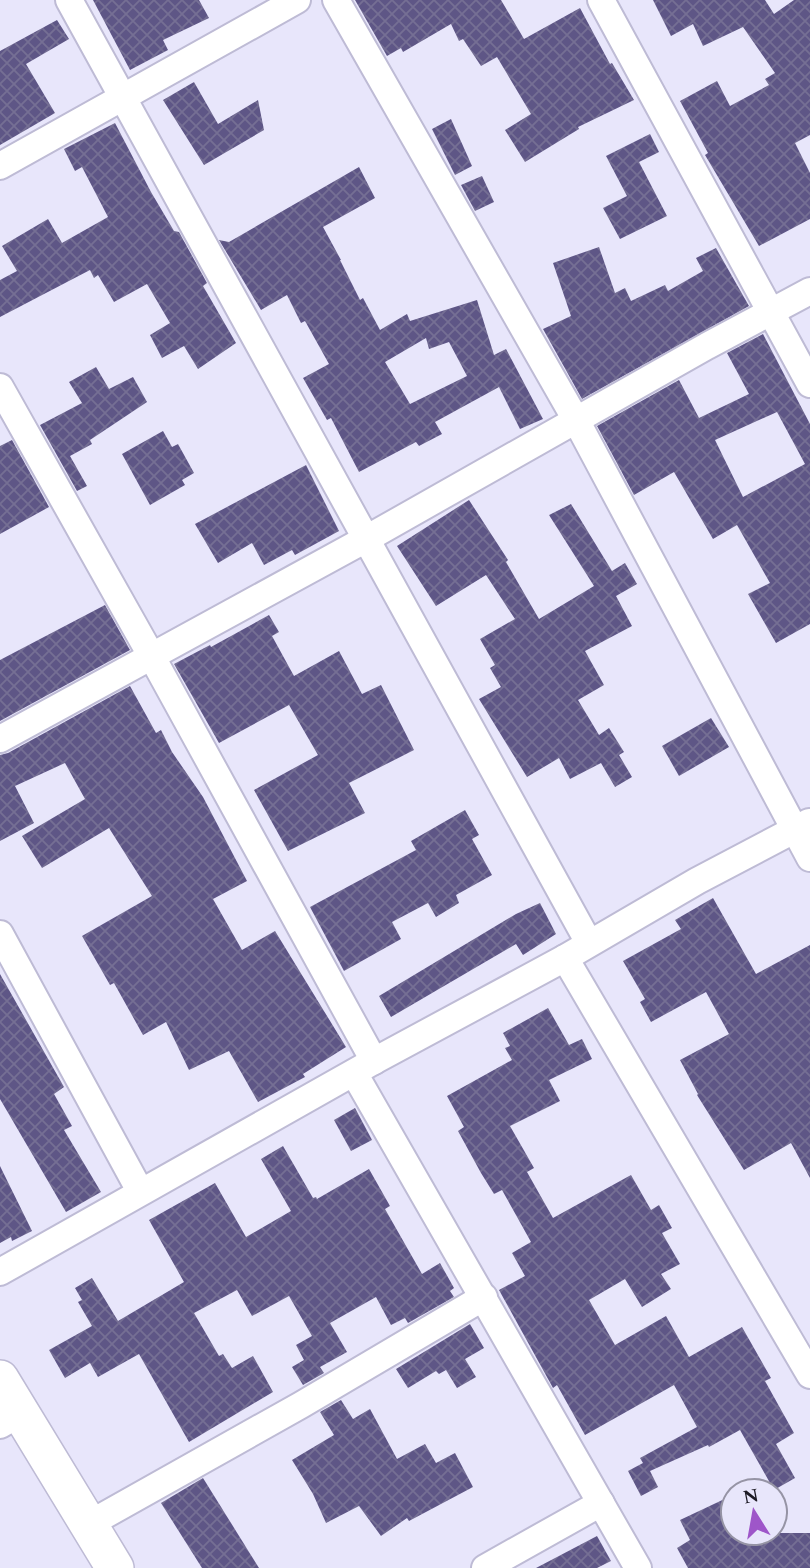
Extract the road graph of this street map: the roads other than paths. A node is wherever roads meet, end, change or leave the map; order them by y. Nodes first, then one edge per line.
1 (69, 0) edge
2 (297, 0) edge
3 (336, 0) edge
4 (601, 0) edge
5 (123, 96) junction
6 (0, 166) edge
7 (810, 291) edge
8 (770, 313) junction
9 (810, 384) edge
10 (0, 387) edge
11 (576, 420) junction
12 (366, 539) junction
13 (152, 657) junction
14 (0, 739) edge
15 (802, 825) edge
16 (810, 858) edge
17 (0, 934) edge
18 (589, 943) junction
19 (565, 958) junction
20 (364, 1067) junction
21 (140, 1191) junction
22 (0, 1272) edge
23 (484, 1297) junction
24 (810, 1375) edge
25 (0, 1379) edge
26 (10, 1419) edge
27 (601, 1503) junction
28 (89, 1524) junction
29 (115, 1568) edge
30 (485, 1568) edge
31 (638, 1568) edge

1 - 5 street
2 - 5 street
3 - 11 street
4 - 8 street
5 - 6 street
5 - 12 street
7 - 8 street
8 - 9 street
8 - 11 street
10 - 13 street
11 - 12 street
11 - 15 street
12 - 13 street
12 - 18 street
13 - 14 street
13 - 20 street
15 - 16 street
15 - 18 street
17 - 21 street
18 - 19 street
19 - 20 street
19 - 24 street
20 - 21 street
20 - 23 street
21 - 22 street
23 - 27 street
23 - 28 street
25 - 26 street
26 - 28 street
27 - 30 street
27 - 31 street
28 - 29 street

